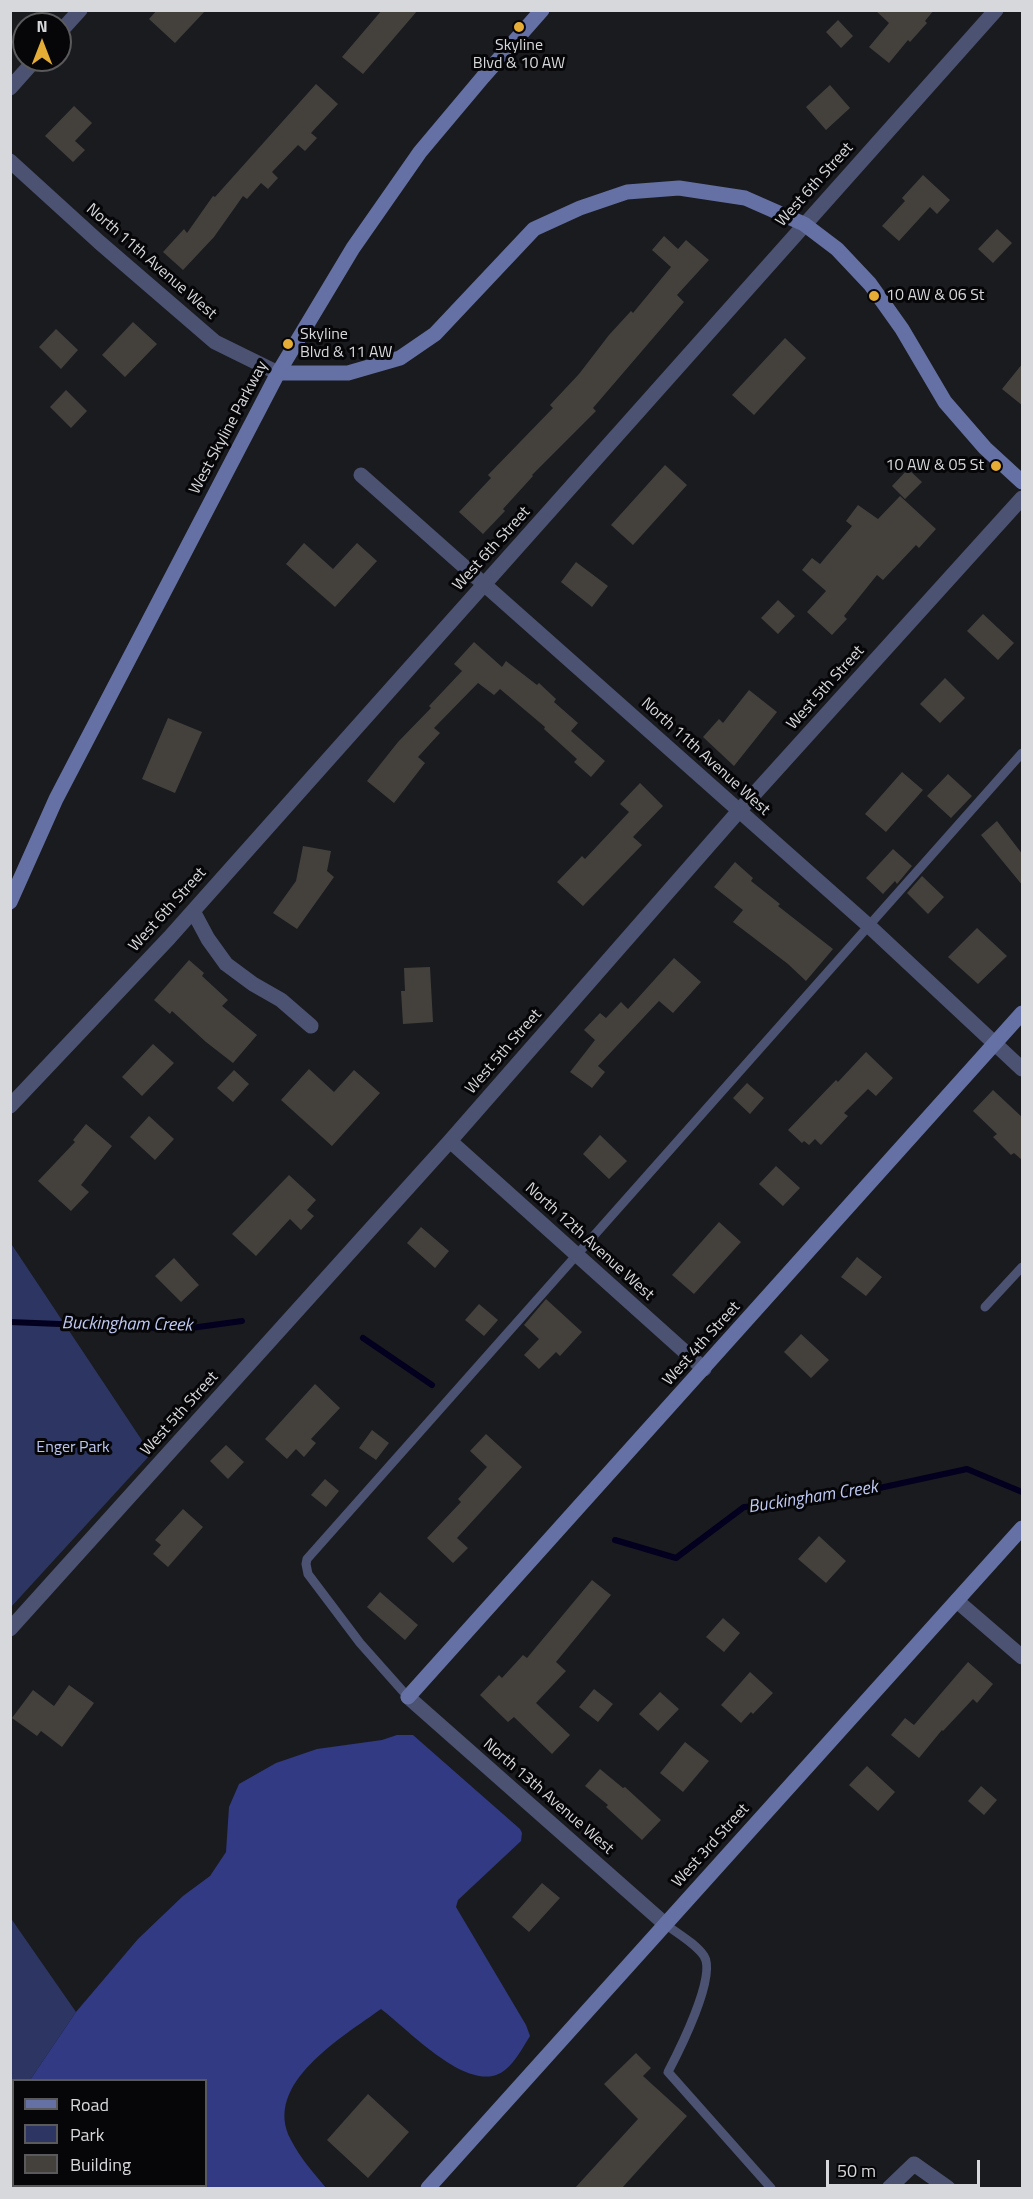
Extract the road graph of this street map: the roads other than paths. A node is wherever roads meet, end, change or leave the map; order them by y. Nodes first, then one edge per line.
1 (542, 10) edge
2 (996, 10) edge
3 (24, 72) edge
4 (10, 88) edge
5 (10, 161) edge
6 (804, 224) junction
7 (278, 373) junction
8 (361, 475) dead end
9 (1023, 482) edge
10 (1023, 498) edge
11 (486, 584) junction
12 (1023, 753) edge
13 (738, 812) junction
14 (10, 902) edge
15 (193, 910) junction
16 (869, 926) junction
17 (1023, 1013) edge
18 (310, 1026) dead end
19 (994, 1045) junction
20 (1023, 1069) edge
21 (10, 1106) edge
22 (450, 1141) junction
23 (576, 1255) junction
24 (1023, 1267) edge
25 (985, 1307) dead end
26 (704, 1369) junction
27 (1023, 1528) edge
28 (957, 1601) junction
29 (10, 1629) edge
30 (1023, 1657) edge
31 (408, 1697) junction
32 (665, 1924) junction
33 (428, 2188) edge
34 (771, 2188) edge
35 (889, 2188) edge
36 (948, 2188) edge

1 - 7 street, West Skyline Parkway
2 - 6 street, West 6th Street
3 - 4 street
5 - 7 street, North 11th Avenue West
6 - 7 street
6 - 9 street
6 - 11 street, West 6th Street
7 - 14 street, West Skyline Parkway
8 - 11 street, North 11th Avenue West
10 - 13 street, West 5th Street
11 - 13 street, North 11th Avenue West
11 - 15 street, West 6th Street
12 - 16 lane
13 - 16 street, North 11th Avenue West
13 - 22 street, West 5th Street
15 - 18 street
15 - 21 street, West 6th Street
16 - 19 street, North 11th Avenue West
16 - 23 lane
17 - 19 street, West 4th Street
19 - 20 street, North 11th Avenue West
19 - 26 street, West 4th Street
22 - 23 street, North 12th Avenue West
22 - 29 street, West 5th Street
23 - 26 street, North 12th Avenue West
23 - 31 lane
24 - 25 lane
26 - 31 street, West 4th Street
27 - 28 street, West 3rd Street
28 - 30 street
28 - 32 street, West 3rd Street
31 - 32 street, North 13th Avenue West
32 - 33 street, West 3rd Street
32 - 34 lane
35 - 36 street

